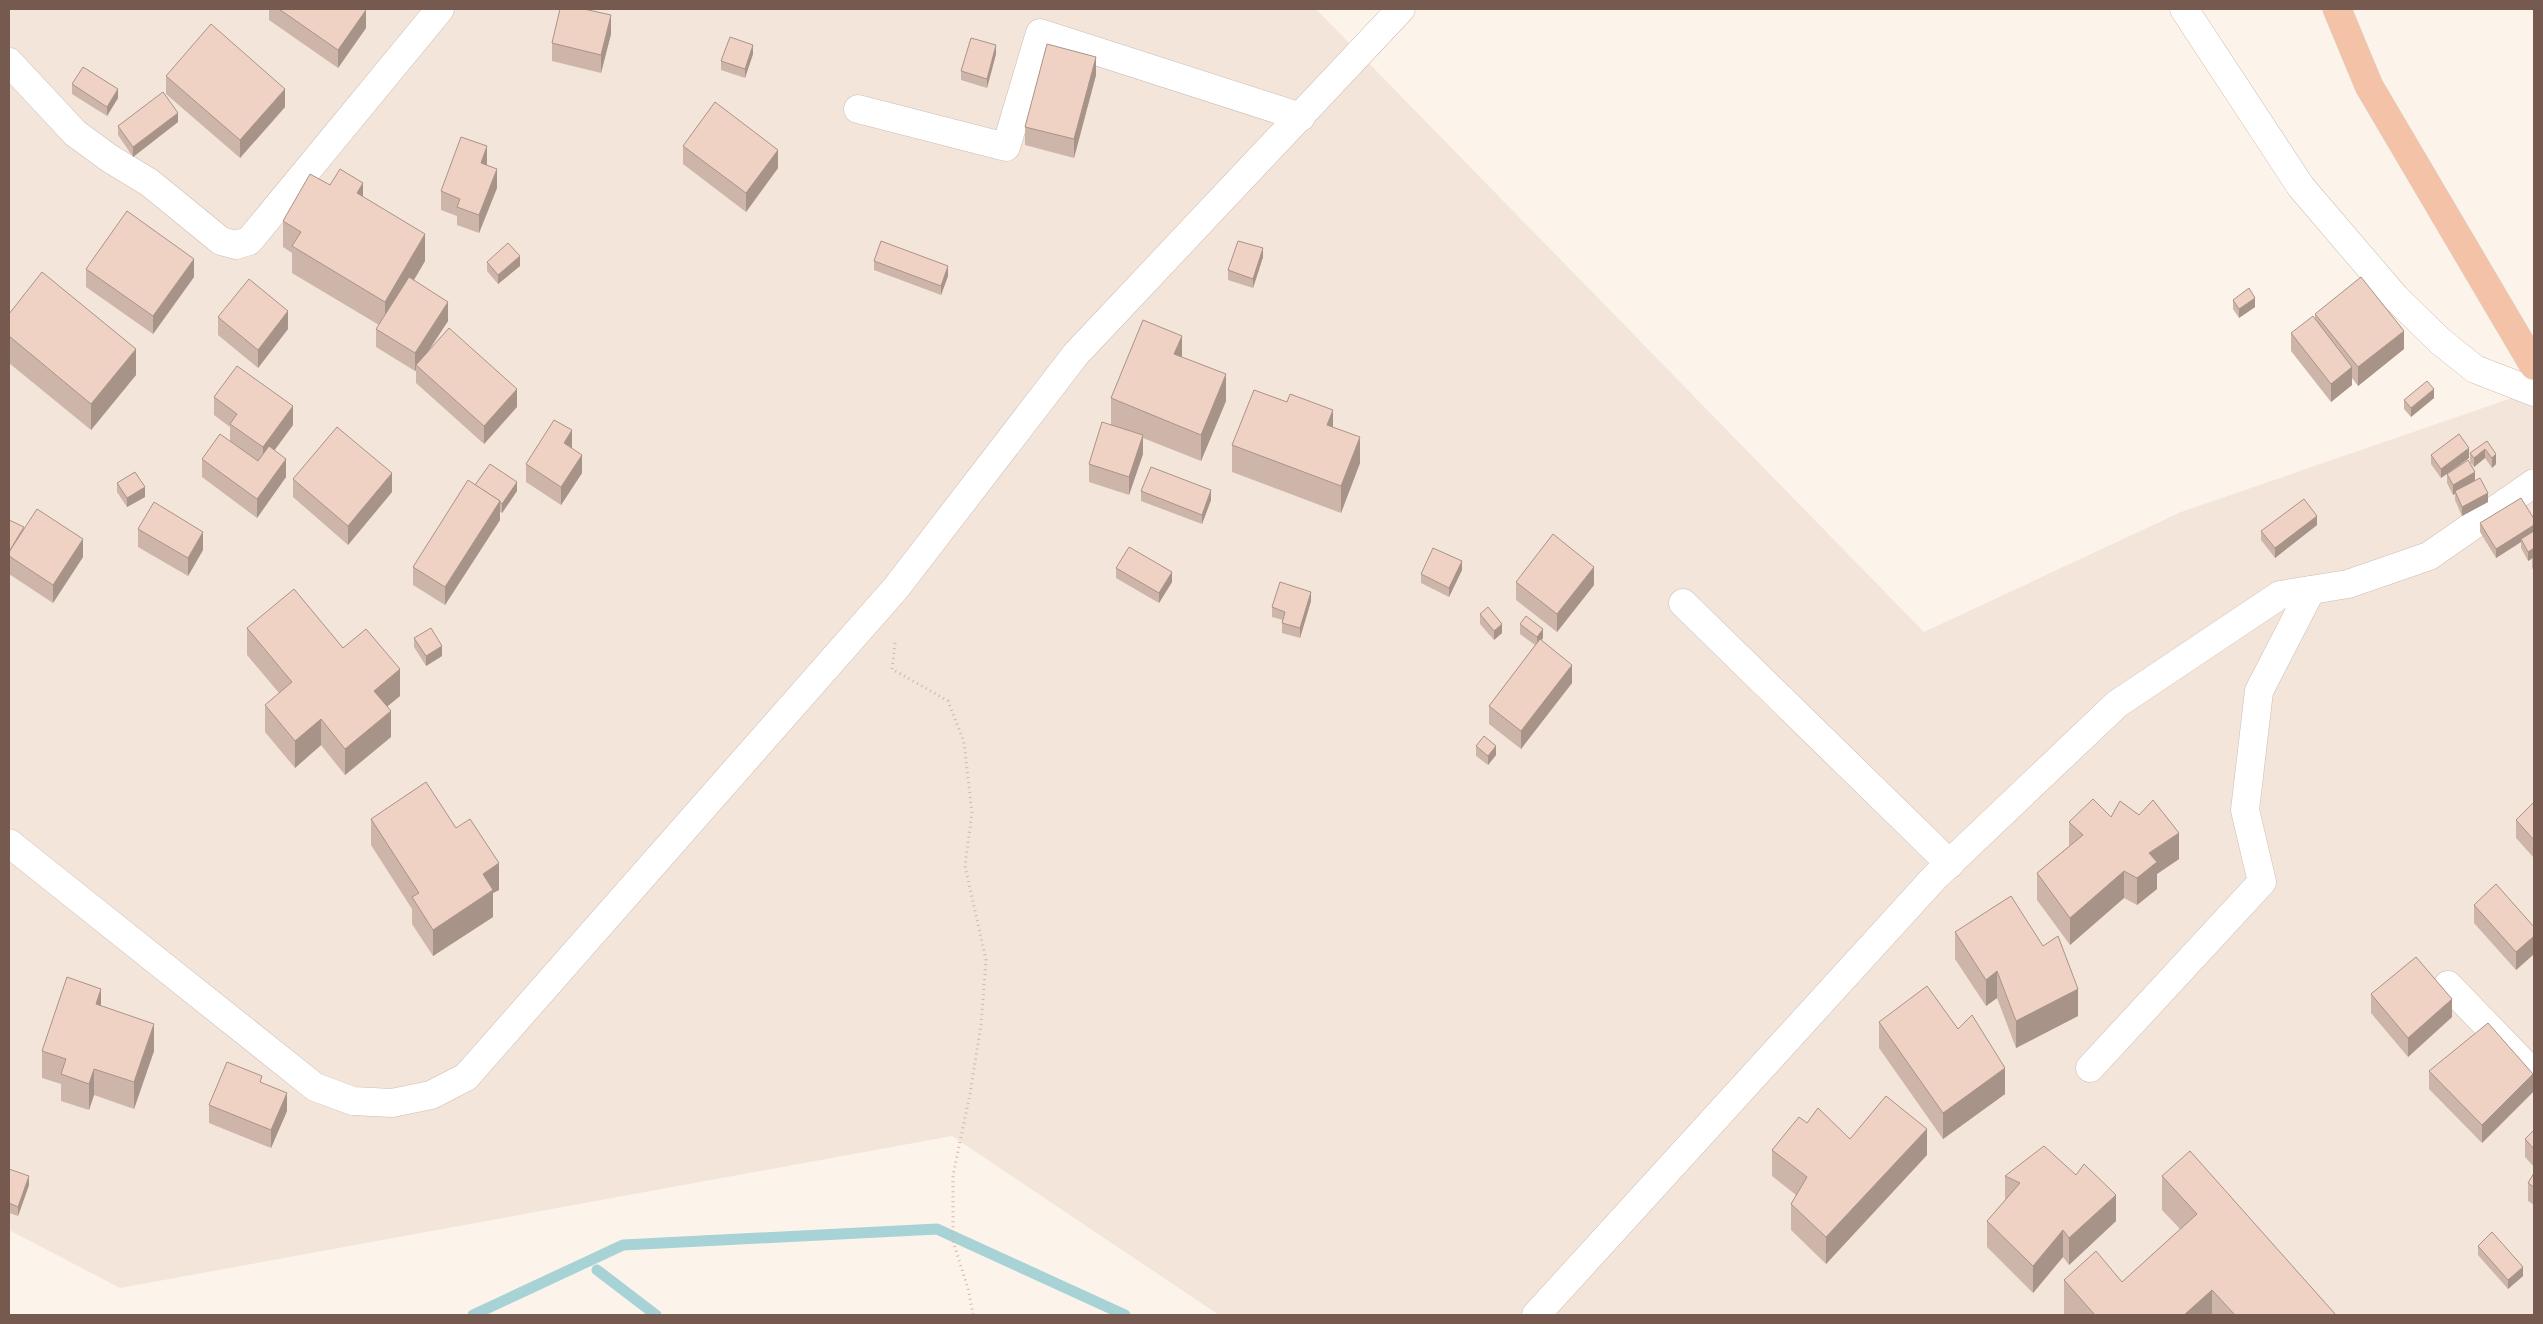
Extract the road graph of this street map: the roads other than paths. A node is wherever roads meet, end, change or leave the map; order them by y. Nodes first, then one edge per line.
1 (440, 9) edge
2 (1401, 9) edge
3 (2184, 9) edge
4 (2337, 9) edge
5 (9, 62) edge
6 (858, 109) dead end
7 (1301, 117) junction
8 (2534, 366) edge
9 (2534, 392) edge
10 (2534, 483) edge
11 (2310, 590) junction
12 (1682, 603) dead end
13 (9, 843) edge
14 (1950, 864) junction
15 (2448, 985) dead end
16 (2090, 1068) dead end
17 (2534, 1074) edge
18 (1536, 1315) edge

1 - 5 street
2 - 7 street
3 - 9 street
4 - 8 highway
6 - 7 street
7 - 13 street
10 - 11 street
11 - 14 street
11 - 16 street
12 - 14 street
14 - 18 street
15 - 17 street

